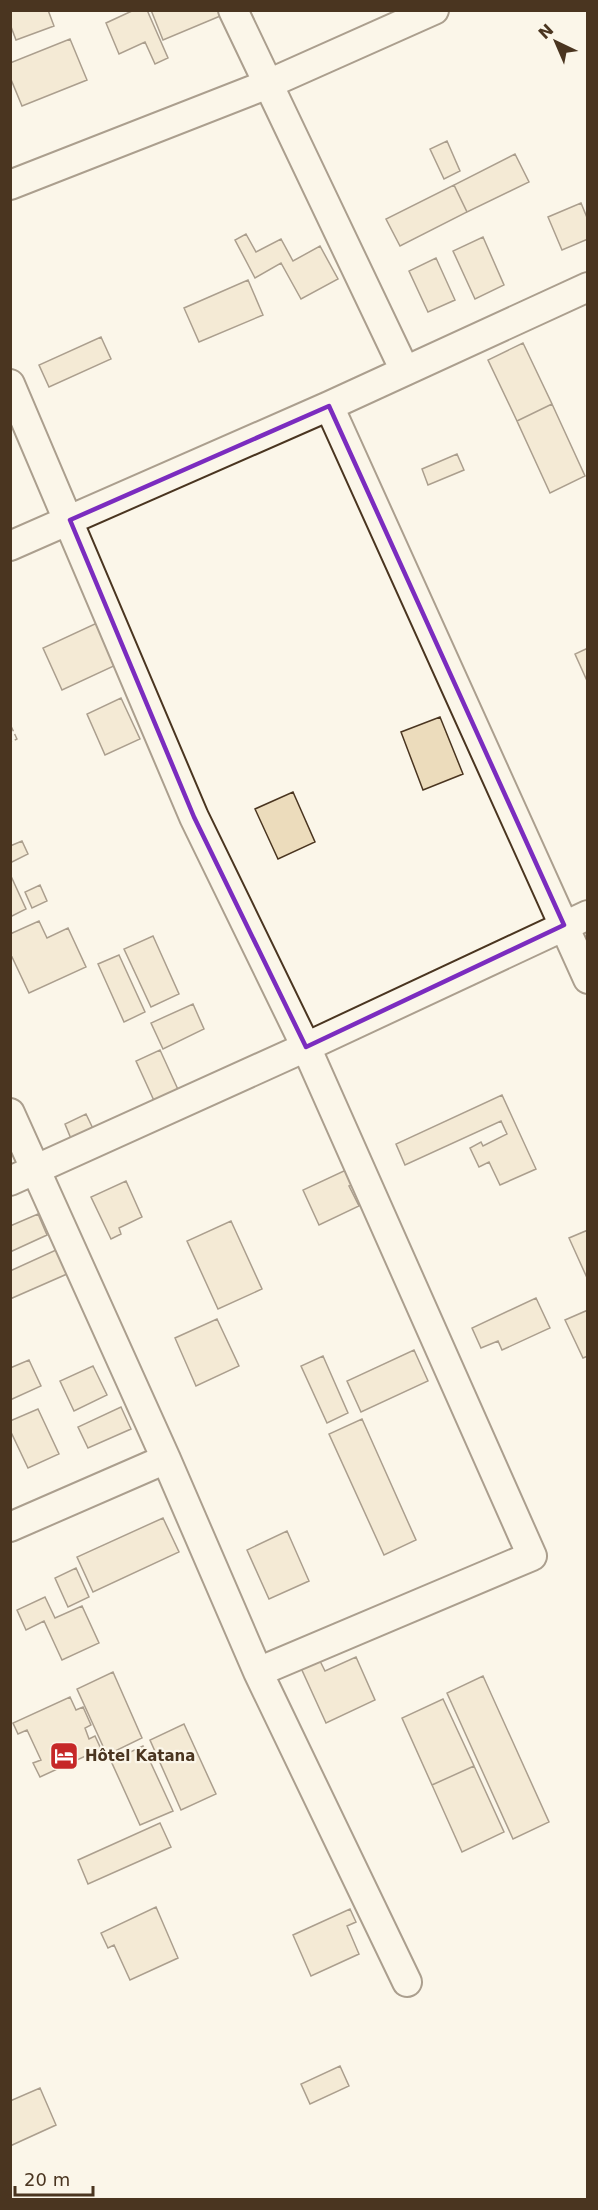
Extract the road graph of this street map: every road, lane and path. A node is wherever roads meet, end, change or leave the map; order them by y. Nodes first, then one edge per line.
1 (233, 10) edge
2 (434, 10) edge
3 (268, 84) junction
4 (10, 184) edge
5 (588, 287) edge
6 (405, 371) junction
7 (10, 384) edge
8 (329, 406) junction
9 (69, 520) junction
10 (10, 546) edge
11 (576, 920) edge
12 (588, 979) edge
13 (306, 1047) junction
14 (10, 1113) edge
15 (23, 1175) edge
16 (166, 1459) junction
17 (10, 1527) edge
18 (258, 1672) junction
19 (407, 1982) dead end

1 - 3 street
2 - 3 street
3 - 4 street
3 - 6 street
5 - 6 street
6 - 8 street
7 - 9 street
8 - 9 street
8 - 11 street
9 - 10 street
9 - 13 street
11 - 12 street
11 - 13 street
13 - 15 street
13 - 18 street
14 - 15 street
15 - 16 street
16 - 17 street
16 - 18 street
18 - 19 street

